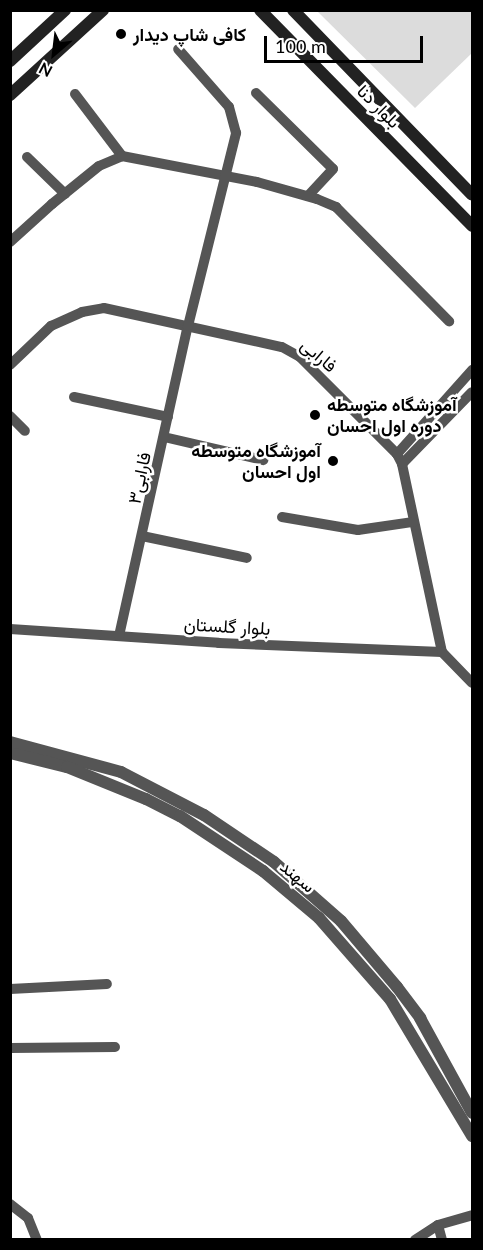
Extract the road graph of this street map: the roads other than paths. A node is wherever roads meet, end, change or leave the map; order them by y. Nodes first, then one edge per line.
1 (66, 10) edge
2 (103, 10) edge
3 (260, 10) edge
4 (293, 10) edge
5 (178, 49) dead end
6 (10, 61) edge
7 (256, 93) dead end
8 (75, 94) dead end
9 (10, 95) edge
10 (122, 156) junction
11 (27, 157) dead end
12 (226, 176) junction
13 (65, 194) junction
14 (472, 195) edge
15 (308, 196) junction
16 (472, 226) edge
17 (10, 243) edge
18 (449, 321) dead end
19 (188, 326) junction
20 (10, 365) edge
21 (472, 370) edge
22 (472, 392) edge
23 (74, 397) dead end
24 (10, 416) edge
25 (168, 417) junction
26 (25, 431) dead end
27 (164, 437) junction
28 (400, 459) junction
29 (263, 460) dead end
30 (282, 517) dead end
31 (413, 522) junction
32 (142, 536) junction
33 (247, 558) dead end
34 (10, 629) edge
35 (119, 636) junction
36 (442, 652) junction
37 (472, 683) edge
38 (10, 742) edge
39 (10, 753) edge
40 (107, 984) dead end
41 (10, 989) edge
42 (115, 1047) dead end
43 (10, 1048) edge
44 (472, 1113) edge
45 (472, 1136) edge
46 (10, 1204) edge
47 (472, 1215) edge
48 (438, 1225) junction
49 (37, 1239) edge
50 (415, 1239) edge
51 (442, 1239) edge

1 - 6 main road
2 - 9 main road
3 - 16 main road, بلوار دنا
4 - 14 main road, بلوار دنا
5 - 12 street, فارابی۳
7 - 15 street
8 - 10 street
10 - 12 street
10 - 13 street
11 - 13 street
12 - 15 street
12 - 19 street, فارابی۳
13 - 17 street
15 - 18 street
19 - 20 street, فارابی
19 - 25 street, فارابی۳
19 - 28 street, فارابی
21 - 28 street
22 - 28 street
23 - 25 street
24 - 26 street
25 - 27 street, فارابی۳
27 - 29 street
27 - 32 street, فارابی۳
28 - 31 street
30 - 31 street
31 - 36 street
32 - 33 street
32 - 35 street, فارابی۳
34 - 35 street, بلوار گلستان
35 - 36 street, بلوار گلستان
36 - 37 street
38 - 44 street, سهند
39 - 45 street, سهند
40 - 41 street
42 - 43 street
46 - 49 street
47 - 48 street
48 - 50 street
48 - 51 street

